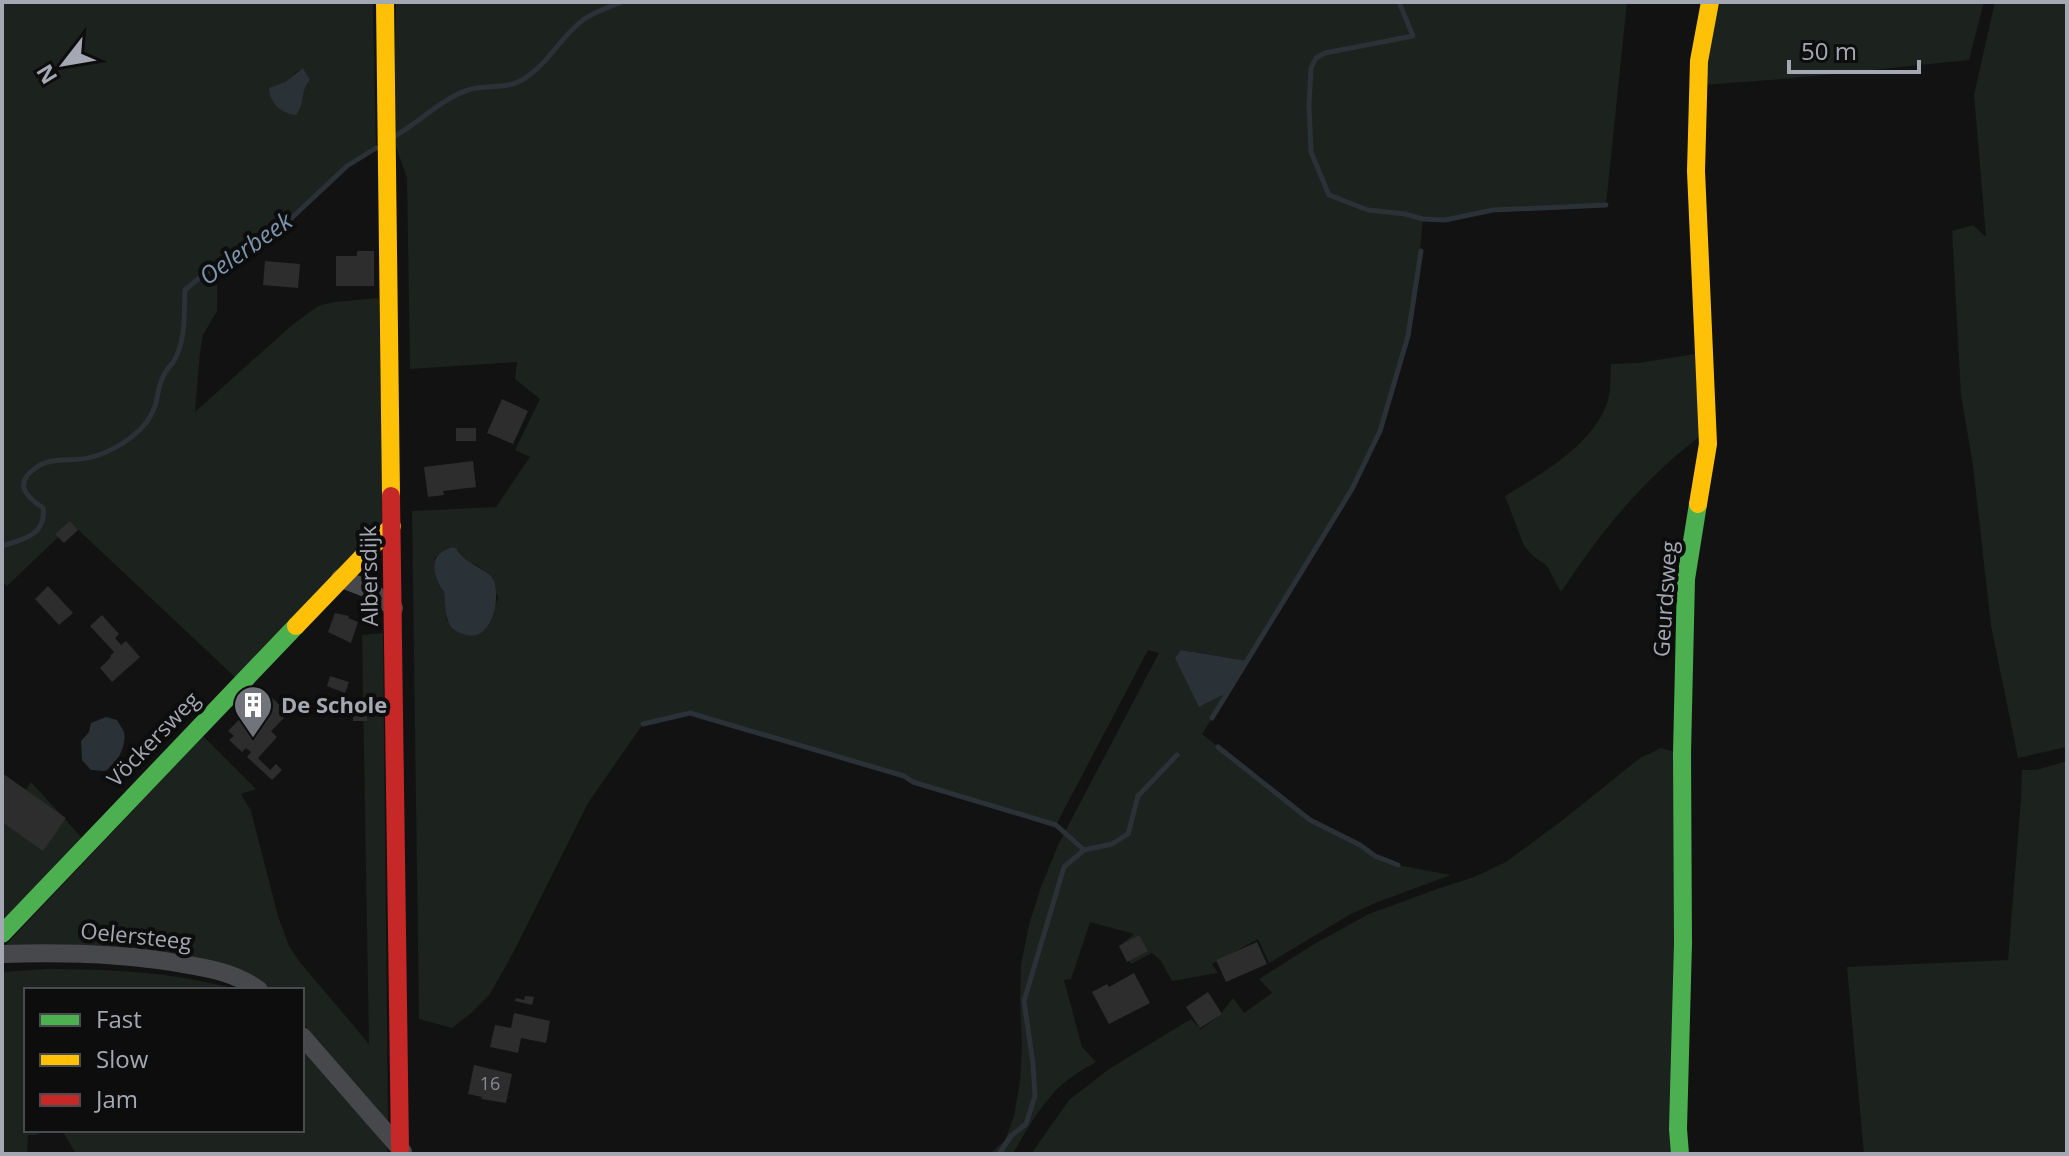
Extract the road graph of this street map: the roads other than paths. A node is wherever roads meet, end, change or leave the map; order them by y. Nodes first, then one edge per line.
1 (385, 2) edge
2 (1710, 2) edge
3 (392, 526) junction
4 (340, 578) junction
5 (394, 608) junction
6 (2, 934) edge
7 (2, 954) edge
8 (256, 988) edge
9 (304, 1038) edge
10 (402, 1151) edge
11 (1680, 1154) edge

1 - 3 street, Albersdijk
2 - 11 street, Geurdsweg
3 - 4 street, Vöckersweg
3 - 5 street, Albersdijk
4 - 5 street
4 - 6 street, Vöckersweg
5 - 10 street, Albersdijk
7 - 8 street, Oelersteeg
9 - 10 street

